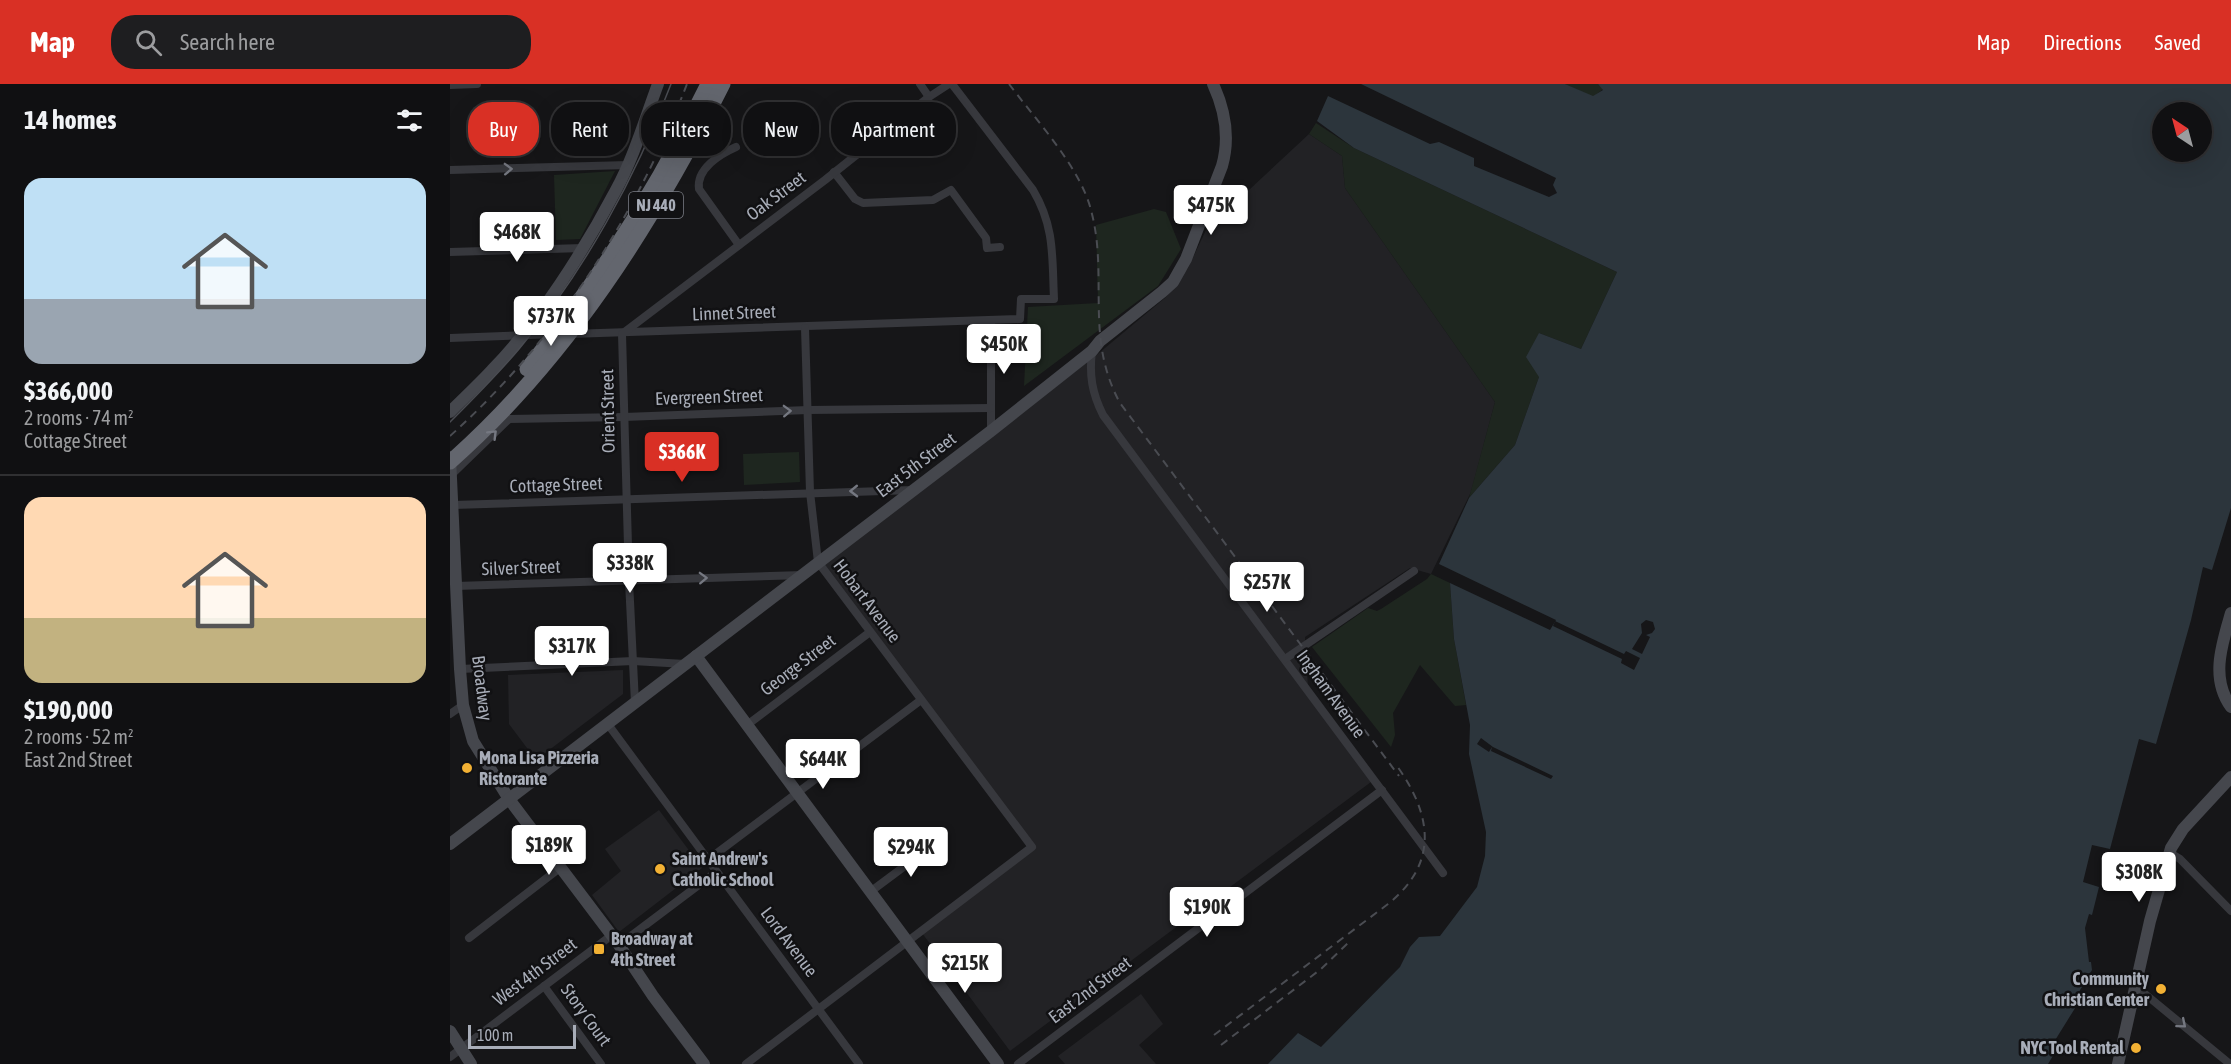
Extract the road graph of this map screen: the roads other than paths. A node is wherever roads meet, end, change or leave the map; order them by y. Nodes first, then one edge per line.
1 (477, 84) edge
2 (658, 84) edge
3 (708, 84) edge
4 (723, 84) edge
5 (920, 84) edge
6 (950, 84) edge
7 (1213, 84) edge
8 (450, 85) edge
9 (929, 97) junction
10 (736, 147) dead end
11 (627, 165) junction
12 (450, 170) edge
13 (834, 172) junction
14 (739, 245) junction
15 (1000, 247) dead end
16 (583, 248) junction
17 (450, 252) edge
18 (573, 319) junction
19 (991, 320) junction
20 (805, 328) junction
21 (522, 334) junction
22 (622, 334) junction
23 (450, 338) edge
24 (1092, 351) junction
25 (991, 408) junction
26 (808, 410) junction
27 (450, 411) edge
28 (624, 417) junction
29 (991, 431) junction
30 (454, 456) edge
31 (913, 490) junction
32 (810, 492) junction
33 (626, 498) junction
34 (453, 505) junction
35 (818, 562) junction
36 (1414, 571) dead end
37 (802, 574) junction
38 (629, 581) junction
39 (453, 586) edge
40 (2231, 613) edge
41 (870, 632) junction
42 (2228, 637) edge
43 (696, 656) junction
44 (1285, 659) junction
45 (633, 661) junction
46 (685, 664) junction
47 (460, 669) junction
48 (921, 700) junction
49 (635, 703) junction
50 (463, 705) junction
51 (2231, 707) edge
52 (450, 714) edge
53 (607, 723) junction
54 (747, 725) junction
55 (2231, 777) edge
56 (1382, 790) junction
57 (796, 793) junction
58 (510, 799) junction
59 (938, 842) dead end
60 (450, 844) edge
61 (2170, 853) junction
62 (709, 860) junction
63 (561, 867) junction
64 (716, 872) junction
65 (1443, 873) dead end
66 (870, 892) junction
67 (2231, 910) edge
68 (469, 938) dead end
69 (615, 940) junction
70 (908, 943) junction
71 (544, 986) junction
72 (2135, 988) junction
73 (819, 1010) junction
74 (450, 1031) edge
75 (462, 1049) junction
76 (450, 1057) edge
77 (471, 1064) edge
78 (601, 1064) edge
79 (704, 1064) edge
80 (746, 1064) edge
81 (859, 1064) edge
82 (998, 1064) edge
83 (1018, 1064) edge
84 (2118, 1064) edge
85 (2230, 1064) edge

1 - 8 street
2 - 11 street
3 - 18 highway, NJ 440
4 - 18 highway, NJ 440
5 - 9 street
6 - 9 street, Oak Street
6 - 19 street, Linnet Street
7 - 24 street, East 5th Street
9 - 13 street, Oak Street
10 - 14 street
12 -> 11 street
11 - 16 street
13 - 14 street, Oak Street
13 - 15 street
14 - 22 street, Oak Street
16 - 17 street
16 - 21 street
18 - 30 highway, NJ 440
18 - 30 highway, NJ 440
19 - 20 street, Linnet Street
19 - 25 street
20 - 22 street, Linnet Street
20 - 26 street, Hobart Avenue
21 - 22 street, Linnet Street
21 - 23 street, Linnet Street
21 - 27 street
22 - 28 street, Orient Street
24 - 29 street, East 5th Street
24 - 44 street, Ingham Avenue
25 - 26 street, Evergreen Street
25 - 29 street
28 -> 26 street, Evergreen Street
26 - 32 street, Hobart Avenue
30 -> 28 street, Evergreen Street
28 - 33 street, Orient Street
29 - 31 street, East 5th Street
30 - 34 street, Broadway
31 -> 32 street, Cottage Street
31 - 35 street, East 5th Street
32 - 33 street, Cottage Street
32 - 35 street, Hobart Avenue
33 - 34 street, Cottage Street
33 - 38 street, Orient Street
34 - 39 street, Broadway
35 - 37 street, East 5th Street
35 - 41 street, Hobart Avenue
36 - 44 street
38 -> 37 street, Silver Street
37 - 43 street, East 5th Street
38 - 39 street, Silver Street
38 - 45 street, Orient Street
39 - 47 street, Broadway
40 - 42 street
41 - 48 street, Hobart Avenue
41 - 54 street, George Street
42 - 51 street
43 - 46 street, East 5th Street
43 - 54 street
44 - 56 street, Ingham Avenue
45 - 46 street
45 - 47 street
45 - 49 street, Orient Street
46 - 49 street, East 5th Street
47 - 50 street, Broadway
48 - 57 street
48 - 70 street, Hobart Avenue
49 - 53 street, East 5th Street
50 - 52 street
50 - 58 street, Broadway
53 - 58 street, East 5th Street
53 - 62 street, Lord Avenue
54 - 57 street
55 - 61 street
56 - 65 street, Ingham Avenue
56 - 83 street, East 2nd Street
57 - 62 street
57 - 66 street
58 - 60 street, East 5th Street
58 - 63 street, Broadway
59 - 66 street
61 - 67 street
61 - 72 street
62 - 64 street, Lord Avenue
63 - 68 street
63 - 69 street, Broadway
64 - 69 street, West 4th Street
64 - 73 street, Lord Avenue
66 - 70 street
69 - 71 street, West 4th Street
69 - 79 street, Broadway
70 - 73 street
70 - 82 street
71 - 75 street, West 4th Street
71 - 78 street, Story Court
72 - 84 street
72 -> 85 street
73 - 80 street
73 - 81 street, Lord Avenue
74 - 75 street
75 - 76 street, West 4th Street
75 - 77 street

